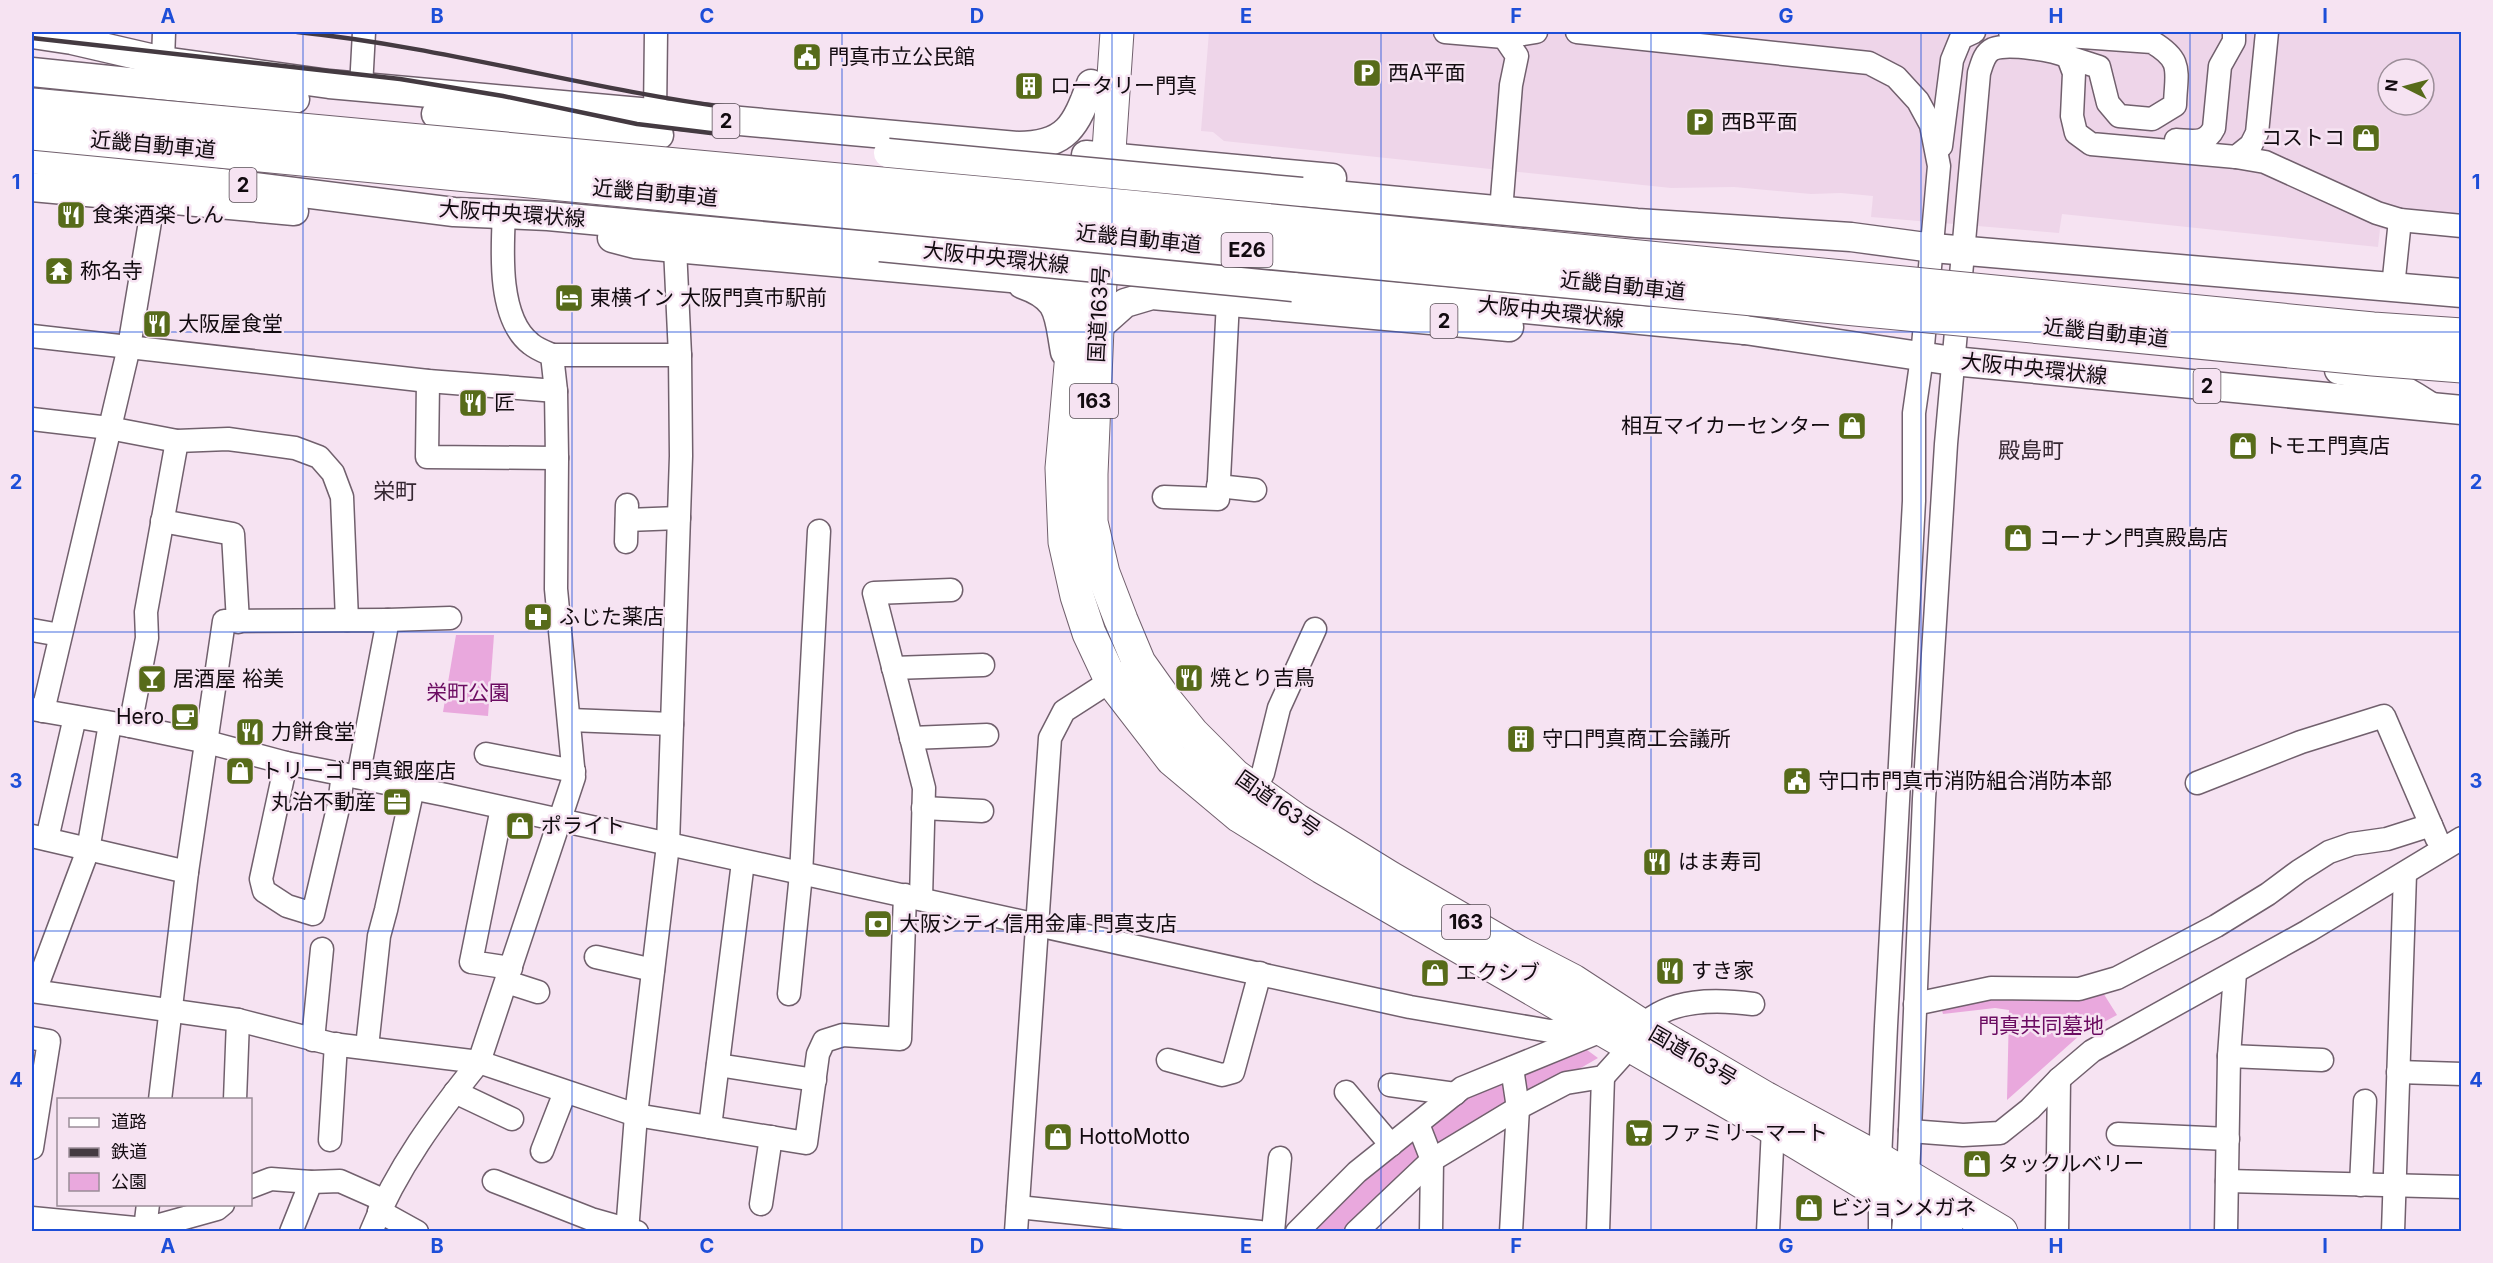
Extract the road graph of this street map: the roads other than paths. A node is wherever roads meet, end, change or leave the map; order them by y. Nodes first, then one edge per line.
1 (164, 32) edge
2 (364, 32) edge
3 (656, 32) edge
4 (1096, 32) edge
5 (1116, 32) edge
6 (1445, 32) edge
7 (1536, 32) edge
8 (1577, 32) edge
9 (1974, 32) edge
10 (2010, 32) edge
11 (2234, 32) edge
12 (2267, 32) edge
13 (32, 34) edge
14 (1504, 37) junction
15 (2068, 57) junction
16 (163, 62) junction
17 (32, 72) edge
18 (329, 84) junction
19 (196, 88) junction
20 (368, 88) junction
21 (1101, 96) junction
22 (32, 105) edge
23 (655, 115) junction
24 (478, 119) junction
25 (512, 123) junction
26 (32, 134) edge
27 (2111, 148) junction
28 (1098, 156) junction
29 (2236, 157) junction
30 (32, 159) edge
31 (1157, 161) junction
32 (1939, 166) junction
33 (32, 187) edge
34 (154, 198) junction
35 (1502, 203) junction
36 (454, 212) junction
37 (504, 214) junction
38 (548, 216) junction
39 (1093, 220) junction
40 (2400, 220) junction
41 (1660, 225) junction
42 (2462, 226) edge
43 (675, 248) junction
44 (1932, 248) junction
45 (1962, 250) junction
46 (1010, 280) junction
47 (1089, 285) junction
48 (2393, 287) junction
49 (2462, 293) edge
50 (1928, 298) junction
51 (1228, 301) junction
52 (1958, 302) junction
53 (1097, 328) junction
54 (1745, 330) junction
55 (2462, 335) edge
56 (32, 336) edge
57 (1802, 340) junction
58 (129, 347) junction
59 (552, 355) junction
60 (680, 355) junction
61 (1922, 357) junction
62 (2373, 359) junction
63 (1953, 362) junction
64 (2462, 366) edge
65 (1071, 371) junction
66 (2462, 371) edge
67 (428, 381) junction
68 (556, 391) junction
69 (2432, 408) junction
70 (2462, 410) edge
71 (32, 419) edge
72 (109, 428) junction
73 (177, 441) junction
74 (557, 458) junction
75 (1218, 486) junction
76 (1255, 490) dead end
77 (1164, 497) dead end
78 (679, 518) junction
79 (162, 521) junction
80 (819, 531) dead end
81 (626, 542) dead end
82 (951, 590) dead end
83 (450, 618) dead end
84 (347, 620) junction
85 (388, 620) junction
86 (238, 622) junction
87 (1315, 629) dead end
88 (32, 630) edge
89 (60, 635) junction
90 (1139, 663) junction
91 (983, 665) dead end
92 (893, 668) junction
93 (1111, 681) junction
94 (37, 710) edge
95 (75, 717) junction
96 (570, 720) junction
97 (672, 724) junction
98 (120, 725) junction
99 (987, 735) dead end
100 (911, 738) junction
101 (207, 742) junction
102 (486, 754) dead end
103 (286, 763) junction
104 (574, 771) junction
105 (351, 776) junction
106 (2197, 783) dead end
107 (413, 788) junction
108 (1255, 791) junction
109 (923, 807) junction
110 (502, 808) junction
111 (982, 811) dead end
112 (561, 821) junction
113 (2431, 825) junction
114 (39, 838) edge
115 (2462, 838) edge
116 (668, 845) junction
117 (88, 850) junction
118 (2442, 850) junction
119 (743, 862) junction
120 (187, 872) junction
121 (801, 874) junction
122 (2405, 874) junction
123 (913, 897) junction
124 (1036, 924) junction
125 (322, 949) dead end
126 (596, 957) dead end
127 (653, 970) junction
128 (1260, 973) junction
129 (2235, 973) junction
130 (509, 975) junction
131 (33, 991) edge
132 (538, 992) dead end
133 (789, 994) dead end
134 (1753, 1004) dead end
135 (1915, 1004) junction
136 (170, 1011) junction
137 (238, 1020) junction
138 (1618, 1033) junction
139 (32, 1038) edge
140 (313, 1040) junction
141 (336, 1044) junction
142 (367, 1047) junction
143 (2229, 1056) junction
144 (1168, 1060) dead end
145 (2322, 1060) dead end
146 (479, 1062) junction
147 (718, 1065) junction
148 (1512, 1068) junction
149 (2398, 1072) junction
150 (2462, 1074) edge
151 (1603, 1077) junction
152 (2059, 1078) junction
153 (814, 1080) junction
154 (1389, 1085) dead end
155 (455, 1092) junction
156 (565, 1092) junction
157 (1346, 1092) dead end
158 (1455, 1094) junction
159 (160, 1098) edge
160 (235, 1098) edge
161 (2365, 1101) dead end
162 (1518, 1108) junction
163 (636, 1115) junction
164 (512, 1119) dead end
165 (1418, 1124) junction
166 (710, 1127) junction
167 (1773, 1128) junction
168 (1910, 1131) junction
169 (2118, 1134) dead end
170 (771, 1137) junction
171 (2228, 1139) junction
172 (330, 1140) dead end
173 (1391, 1145) junction
174 (32, 1148) edge
175 (542, 1151) dead end
176 (1280, 1158) dead end
177 (1432, 1160) junction
178 (1880, 1160) junction
179 (494, 1181) dead end
180 (2227, 1181) junction
181 (311, 1182) junction
182 (2361, 1185) junction
183 (252, 1186) edge
184 (2394, 1186) junction
185 (2462, 1187) edge
186 (1899, 1203) edge
187 (761, 1204) dead end
188 (148, 1206) edge
189 (221, 1206) edge
190 (1018, 1207) junction
191 (378, 1214) edge
192 (32, 1218) edge
193 (75, 1227) edge
194 (145, 1228) junction
195 (631, 1231) edge
196 (291, 1232) edge
197 (417, 1232) edge
198 (1016, 1232) edge
199 (1260, 1232) edge
200 (1273, 1232) edge
201 (1297, 1232) edge
202 (1356, 1232) edge
203 (1431, 1232) edge
204 (1511, 1232) edge
205 (1598, 1232) edge
206 (1768, 1232) edge
207 (1880, 1232) edge
208 (1946, 1232) edge
209 (2001, 1232) edge
210 (2057, 1232) edge
211 (2226, 1232) edge
212 (2393, 1232) edge

1 - 16 street
2 - 20 street
3 - 23 street
4 - 21 highway, 国道163号 / 163
5 - 21 highway, 国道163号 / 163
6 - 14 street
7 - 14 street
8 - 32 street
9 - 32 street
10 - 15 street
11 - 27 street
12 - 29 street
13 - 16 main road
14 - 35 street
15 - 27 street
15 - 45 street
16 - 18 main road
17 - 19 main road, 2
18 - 19 main road, 2
18 - 20 main road, 2
19 - 24 main road, 2
20 - 23 main road, 2
20 - 24 main road
21 - 23 main road, 2
21 - 28 highway, 国道163号 / 163
21 - 31 main road
22 - 55 highway, 近畿自動車道 / E26, bridge
24 - 25 main road, 2
25 - 35 main road, 2, bridge
25 - 39 main road
26 - 62 highway, 近畿自動車道 / E26, bridge
27 - 29 street
28 - 31 main road, 2
28 - 39 highway, 国道163号 / 163
29 - 40 street
30 - 36 main road, 大阪中央環状線 / 2
31 - 35 main road, 2
32 - 44 street
33 - 34 main road
34 - 36 main road
34 - 58 street
35 - 41 main road, 2
36 - 37 main road, 大阪中央環状線 / 2
37 - 38 main road, 大阪中央環状線 / 2
37 - 59 street
38 - 39 main road
38 - 43 main road
38 - 54 main road, 大阪中央環状線 / 2, bridge
39 - 41 main road
39 - 47 highway, 国道163号 / 163
39 - 54 main road
40 - 42 street
40 - 48 street
41 - 44 main road
43 - 46 main road
43 - 60 street
44 - 45 main road
44 - 50 street
45 - 48 main road
45 - 52 street
46 - 47 main road
46 - 65 main road
47 - 53 highway, 国道163号 / 163
47 - 65 highway, 国道163号 / 163
48 - 49 main road
50 - 52 main road
50 - 61 street
51 - 53 main road, 2
51 - 57 main road, 2
51 - 75 street
52 - 63 street
52 - 69 main road
53 - 90 highway, 国道163号 / 163
54 - 57 main road, 大阪中央環状線 / 2
56 - 58 street
57 - 61 main road, 大阪中央環状線 / 2
58 - 67 street
58 - 72 street
59 - 60 street
59 - 68 street
60 - 78 street
61 - 63 main road, 大阪中央環状線 / 2
61 - 178 street
62 - 64 highway, 近畿自動車道 / E26, bridge
62 - 66 highway, bridge
63 - 69 main road, 大阪中央環状線 / 2
63 - 135 street
65 - 93 highway, 国道163号 / 163
67 - 68 street
67 - 74 street
68 - 74 street
69 - 70 main road, 大阪中央環状線 / 2
71 - 72 street
72 - 73 street
72 - 89 street
73 - 79 street
73 - 84 street
74 - 96 street
75 - 76 street
75 - 77 street
78 - 81 street
78 - 97 street
79 - 86 street
79 - 98 street
80 - 121 street
82 - 92 street
83 - 85 street
84 - 85 street
84 - 86 street
85 - 105 street
86 - 101 street
87 - 108 street
88 - 89 street
89 - 94 street
90 - 93 street
90 - 108 highway, 国道163号 / 163
91 - 92 street
92 - 100 street
93 - 124 street
93 - 138 highway, 国道163号 / 163
94 - 95 street
95 - 98 street
95 - 114 street
96 - 97 street
96 - 104 street
97 - 116 street
98 - 101 street
98 - 117 street
99 - 100 street
100 - 109 street
101 - 103 street
101 - 120 street
102 - 104 street
103 - 105 street
103 - 105 street
104 - 112 street
105 - 107 street
106 - 113 street
107 - 110 street
107 - 142 street
108 - 138 highway, 国道163号 / 163
109 - 111 street
109 - 123 street
110 - 112 street
110 - 130 street
112 - 116 street
112 - 130 street
113 - 118 street
113 - 135 street
114 - 117 street
115 - 118 street
116 - 119 street
116 - 127 street
117 - 120 street
117 - 131 street
118 - 122 street
119 - 121 street
119 - 147 street
120 - 136 street
121 - 123 street
121 - 133 street
122 - 129 street
122 - 149 street
123 - 124 street
123 - 153 street
124 - 128 street
124 - 190 street
125 - 140 street
126 - 127 street
127 - 163 street
128 - 138 street
128 - 144 street
129 - 143 street
129 - 152 street
130 - 132 street
130 - 146 street
131 - 136 street
134 - 138 street
135 - 168 street
136 - 137 street
136 - 159 street
137 - 140 street
137 - 160 street
138 - 148 street
138 - 151 street
138 - 167 highway, 国道163号 / 163
138 - 178 highway, 国道163号 / 163
139 - 174 street
140 - 141 street
141 - 142 street
141 - 172 street
142 - 146 street
143 - 145 street
143 - 171 street
146 - 155 street
146 - 156 street
147 - 153 street
147 - 166 street
148 - 158 street
148 - 162 street
149 - 150 street
149 - 184 street
151 - 162 street
151 - 205 street
152 - 168 street
152 - 210 street
153 - 170 street
154 - 158 street
155 - 164 street
155 - 191 street
156 - 163 street
156 - 175 street
157 - 173 street
158 - 165 street
161 - 182 street
162 - 177 street
162 - 204 street
163 - 166 street
163 - 195 street
165 - 173 street
165 - 177 street
166 - 170 street
167 - 186 highway, 国道163号 / 163
167 - 206 street
168 - 186 street
169 - 171 street
170 - 187 street
171 - 180 street
173 - 201 street
176 - 200 street
177 - 202 street
177 - 203 street
178 - 186 highway, 国道163号 / 163
179 - 195 street
180 - 182 street
180 - 211 street
181 - 183 street
181 - 191 street
181 - 196 street
182 - 184 street
184 - 185 street
184 - 212 street
186 - 207 street
186 - 208 highway, 国道163号 / 163
186 - 209 highway, 国道163号 / 163
188 - 194 street
189 - 194 street
190 - 198 street
190 - 199 street
191 - 197 street
192 - 193 street
193 - 194 street

